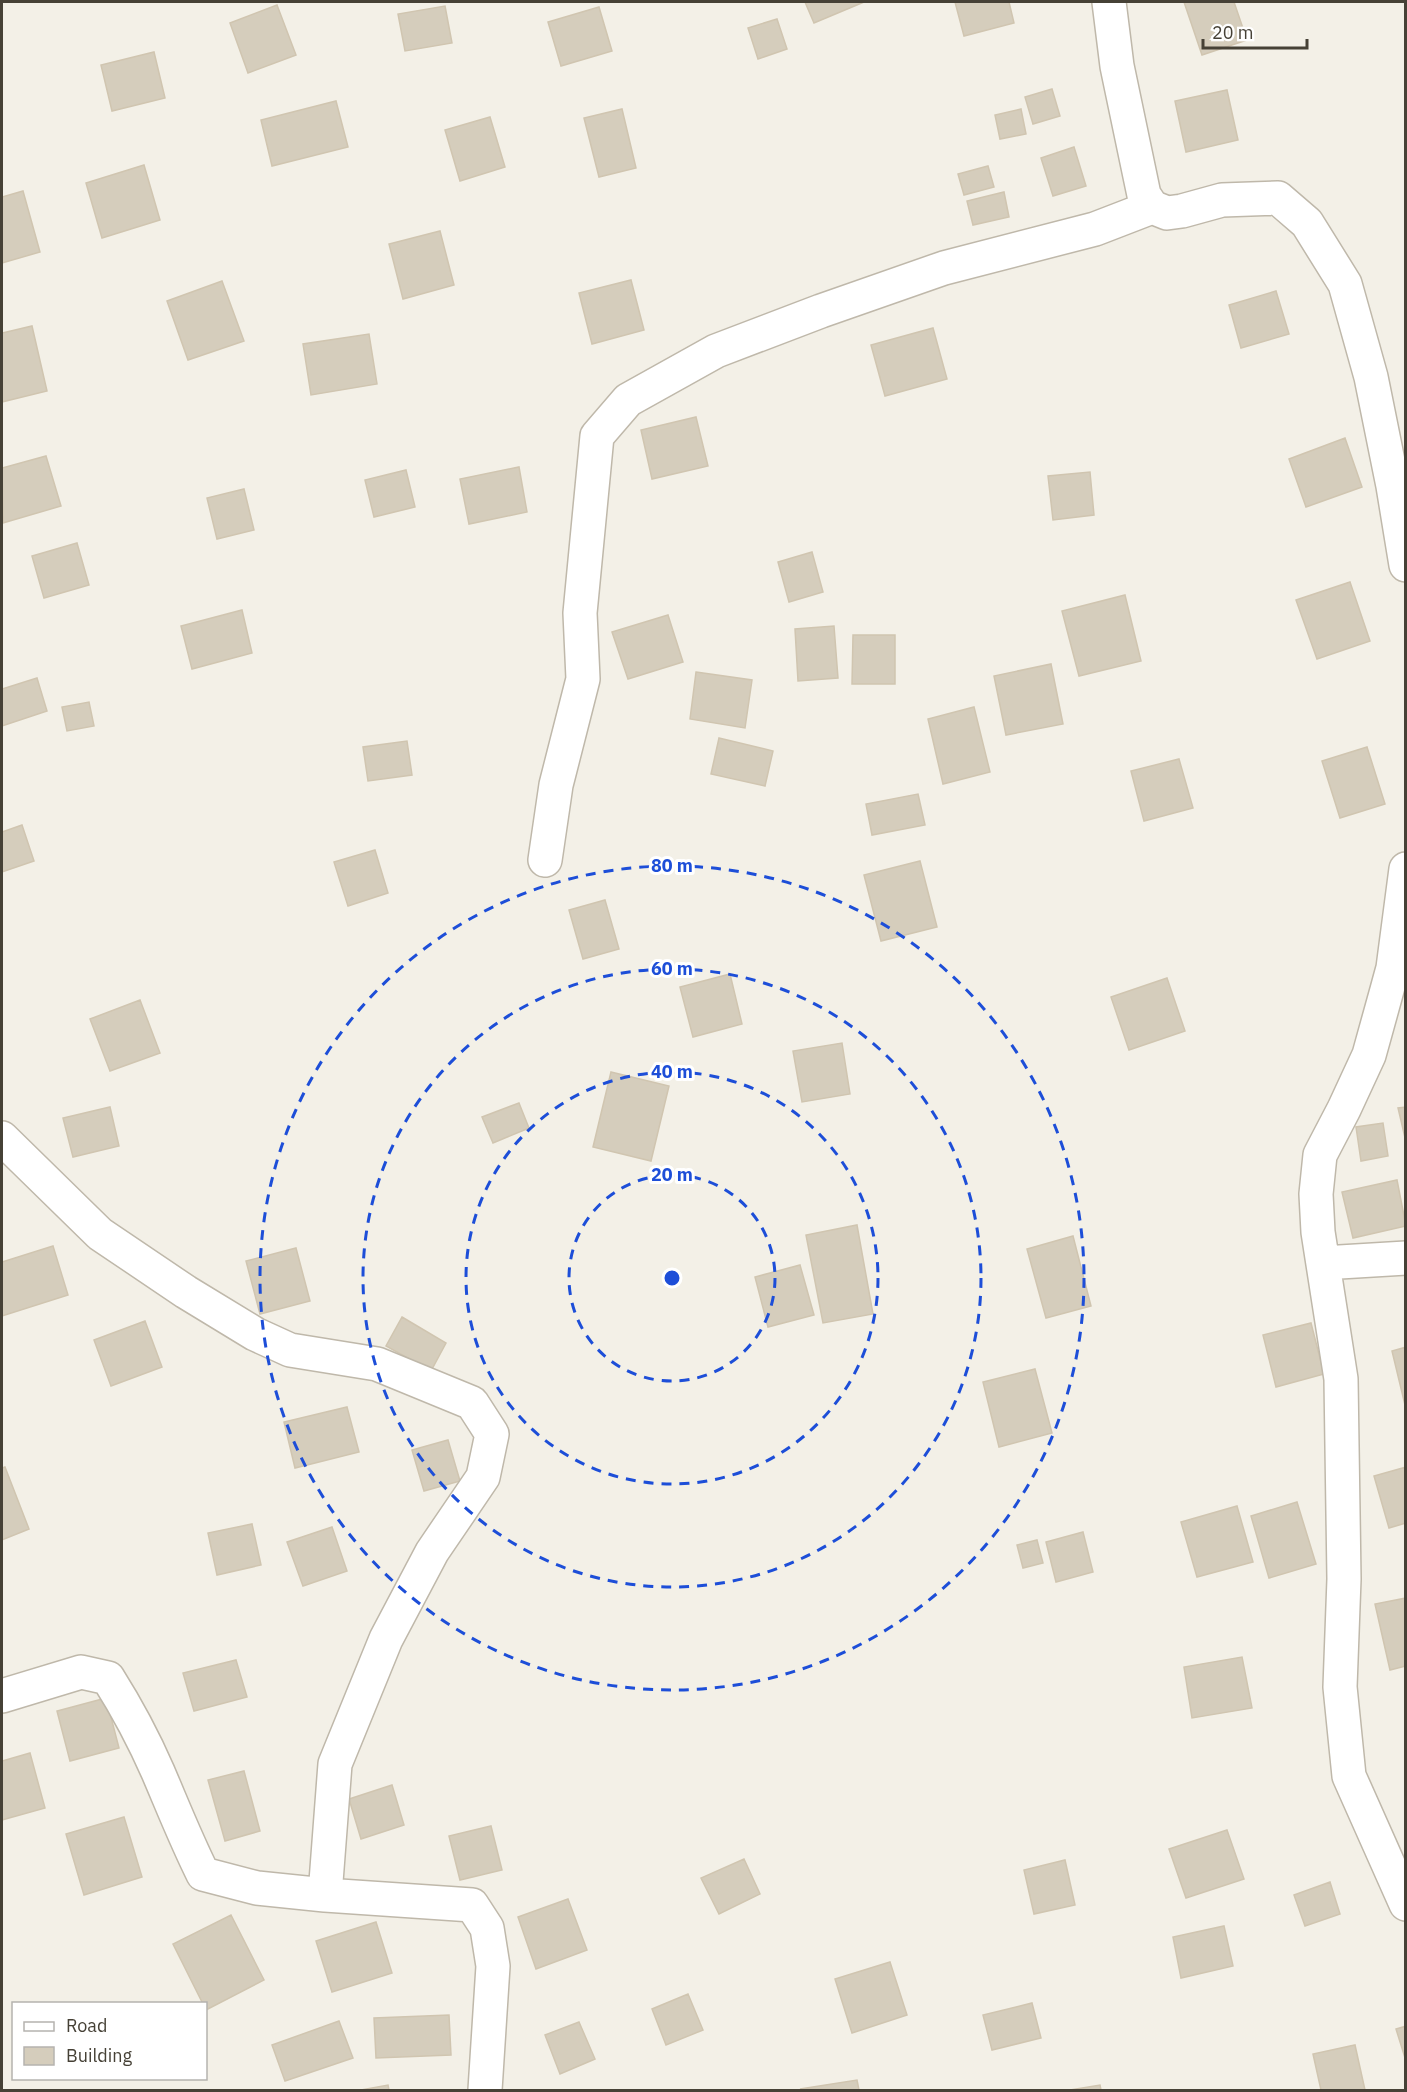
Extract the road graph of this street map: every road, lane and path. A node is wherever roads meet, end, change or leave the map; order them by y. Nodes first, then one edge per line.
1 (1109, 2) edge
2 (1152, 207) junction
3 (1406, 565) edge
4 (545, 860) dead end
5 (1406, 869) edge
6 (1396, 991) edge
7 (2, 1138) edge
8 (1406, 1258) edge
9 (1323, 1263) junction
10 (2, 1696) edge
11 (326, 1894) junction
12 (1406, 1904) edge
13 (485, 2091) edge

1 - 2 street
2 - 3 street
2 - 4 street
5 - 6 street
6 - 9 street
7 - 11 street
8 - 9 street
9 - 12 street
10 - 11 street
11 - 13 street

